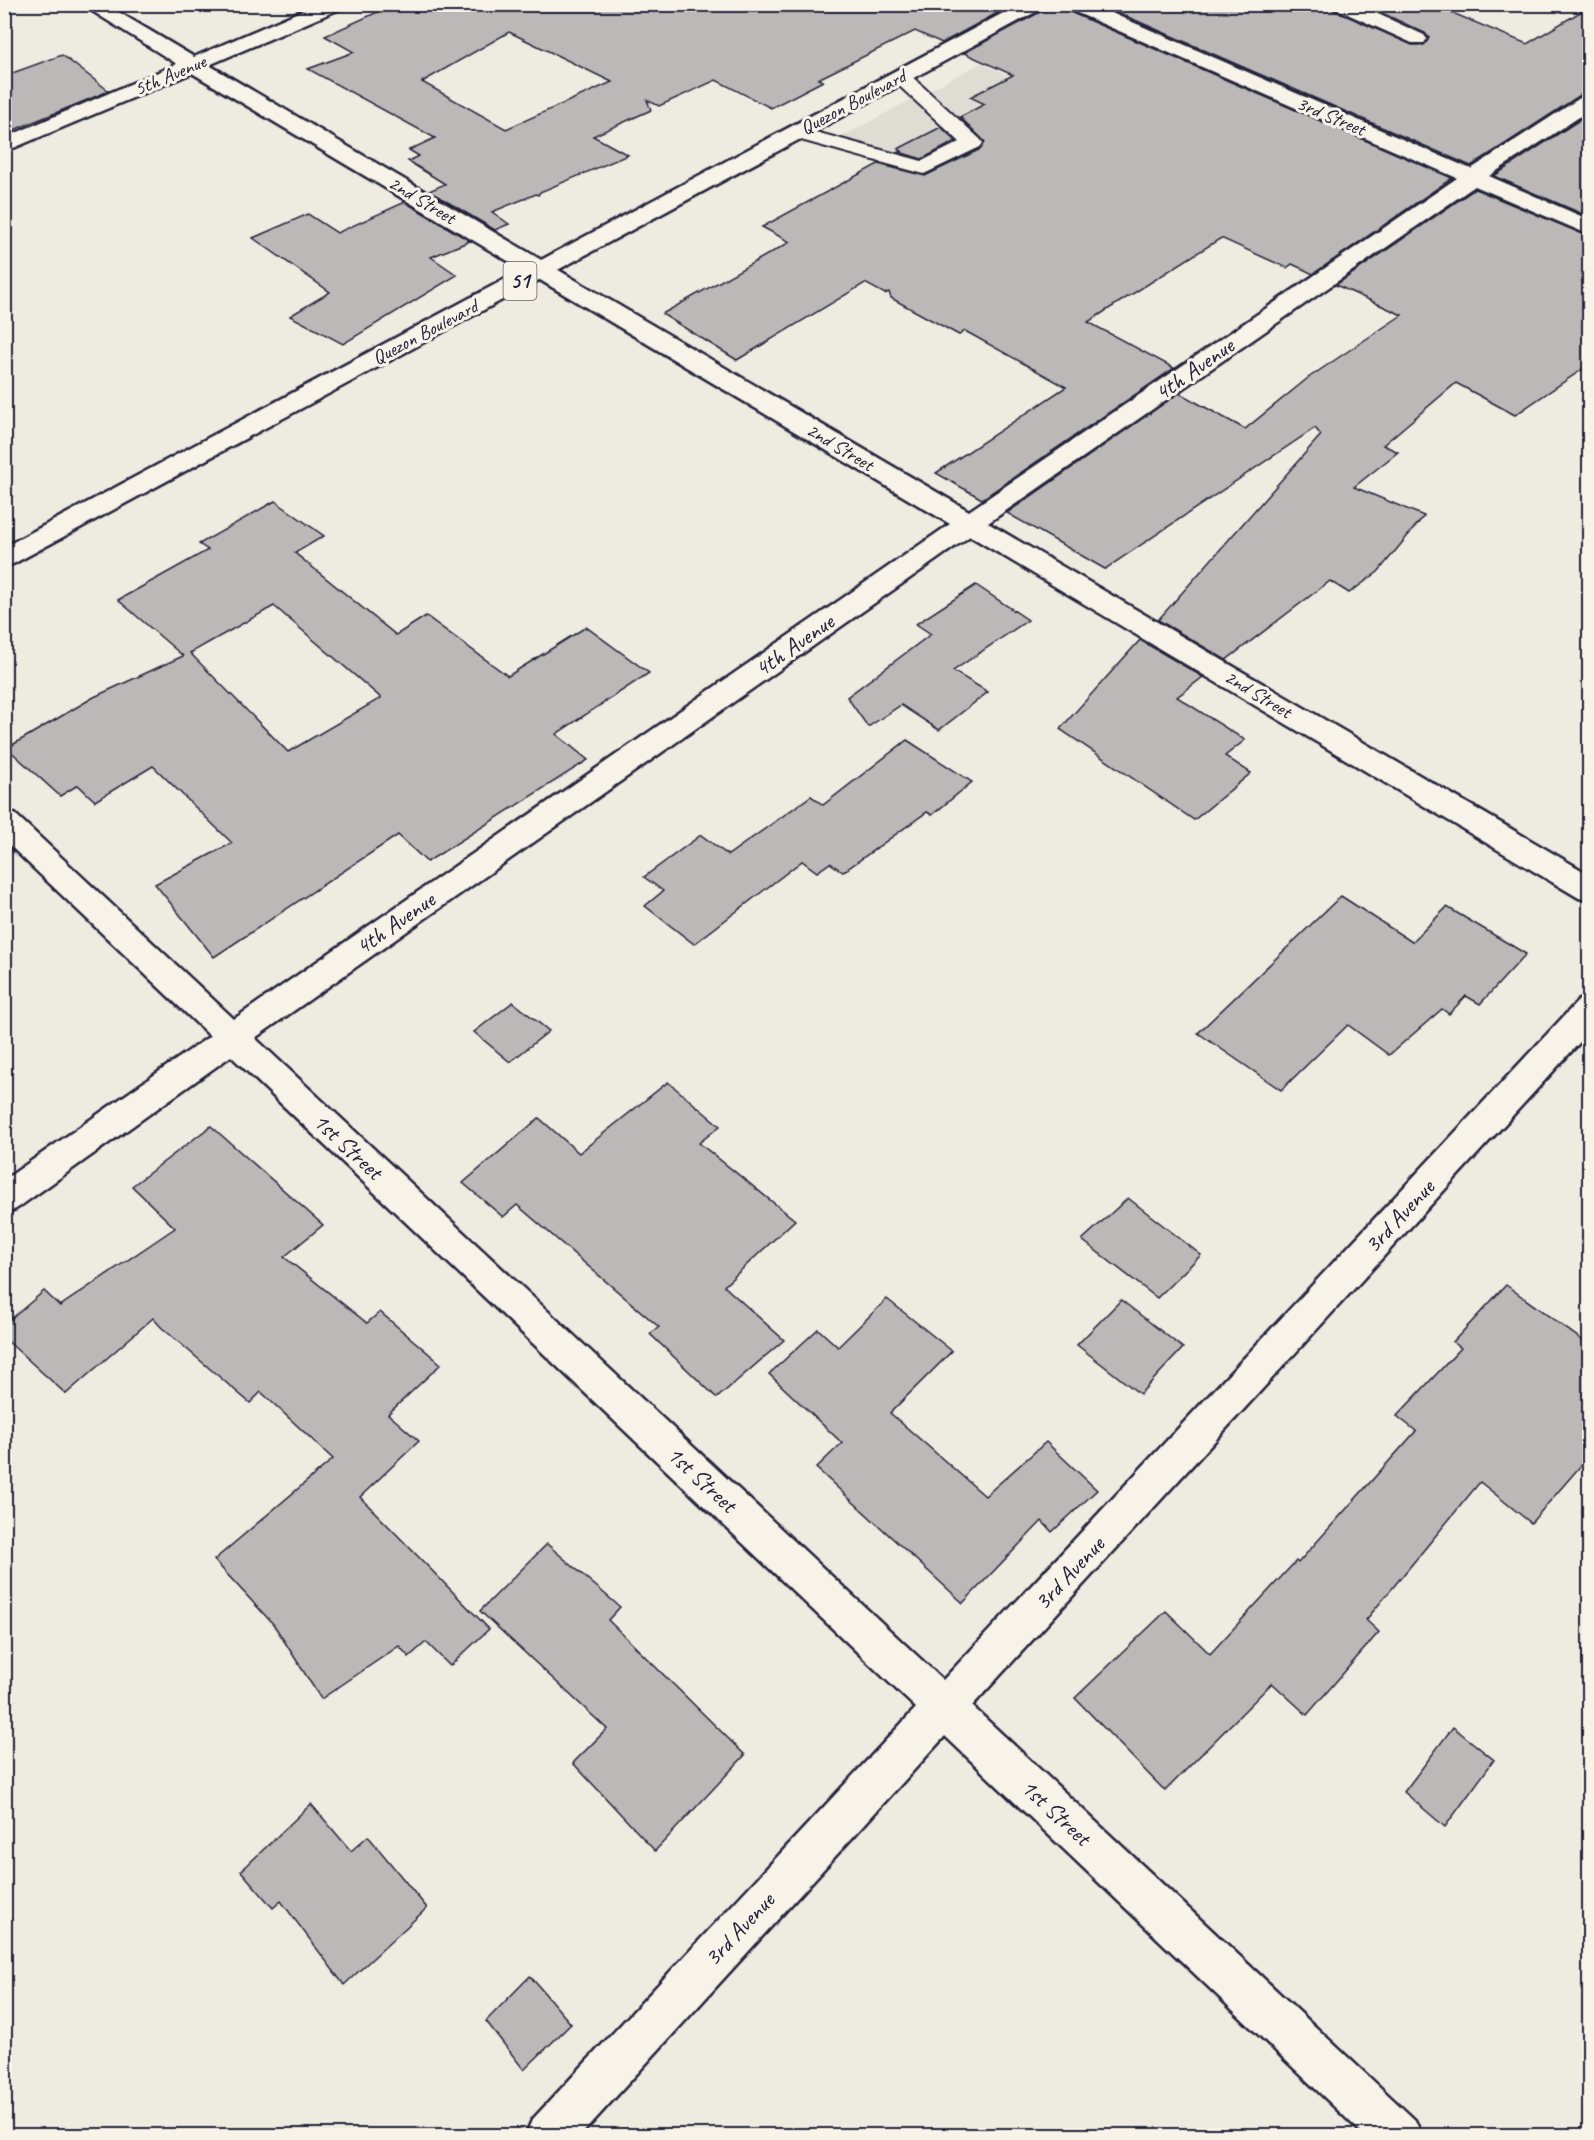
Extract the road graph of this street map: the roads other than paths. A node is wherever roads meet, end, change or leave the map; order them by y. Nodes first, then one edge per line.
1 (90, 4) edge
2 (335, 4) edge
3 (1036, 4) edge
4 (1073, 4) edge
5 (1340, 4) edge
6 (1418, 39) dead end
7 (193, 65) junction
8 (901, 77) junction
9 (1590, 100) edge
10 (797, 133) junction
11 (4, 146) edge
12 (1471, 177) junction
13 (1590, 228) edge
14 (540, 270) junction
15 (970, 523) junction
16 (4, 558) edge
17 (4, 822) edge
18 (1590, 890) edge
19 (1590, 1010) edge
20 (231, 1036) junction
21 (4, 1199) edge
22 (945, 1707) junction
23 (548, 2136) edge
24 (1399, 2136) edge

1 - 7 main road, 2nd Street
2 - 7 main road, 5th Avenue
3 - 8 main road, Quezon Boulevard / 51
4 - 12 main road, 3rd Street
5 - 6 lane
7 - 11 main road, 5th Avenue
7 - 14 main road, 2nd Street
8 - 10 main road, Quezon Boulevard / 51
8 - 10 lane
9 - 12 main road, 4th Avenue
10 - 14 main road, Quezon Boulevard / 51
12 - 13 main road, 3rd Street
12 - 15 main road, 4th Avenue
14 - 15 main road, 2nd Street
14 - 16 main road, Quezon Boulevard / 51
15 - 18 main road, 2nd Street
15 - 20 main road, 4th Avenue
17 - 20 main road, 1st Street
19 - 22 main road, 3rd Avenue
20 - 21 main road, 4th Avenue
20 - 22 main road, 1st Street
22 - 23 main road, 3rd Avenue
22 - 24 main road, 1st Street

